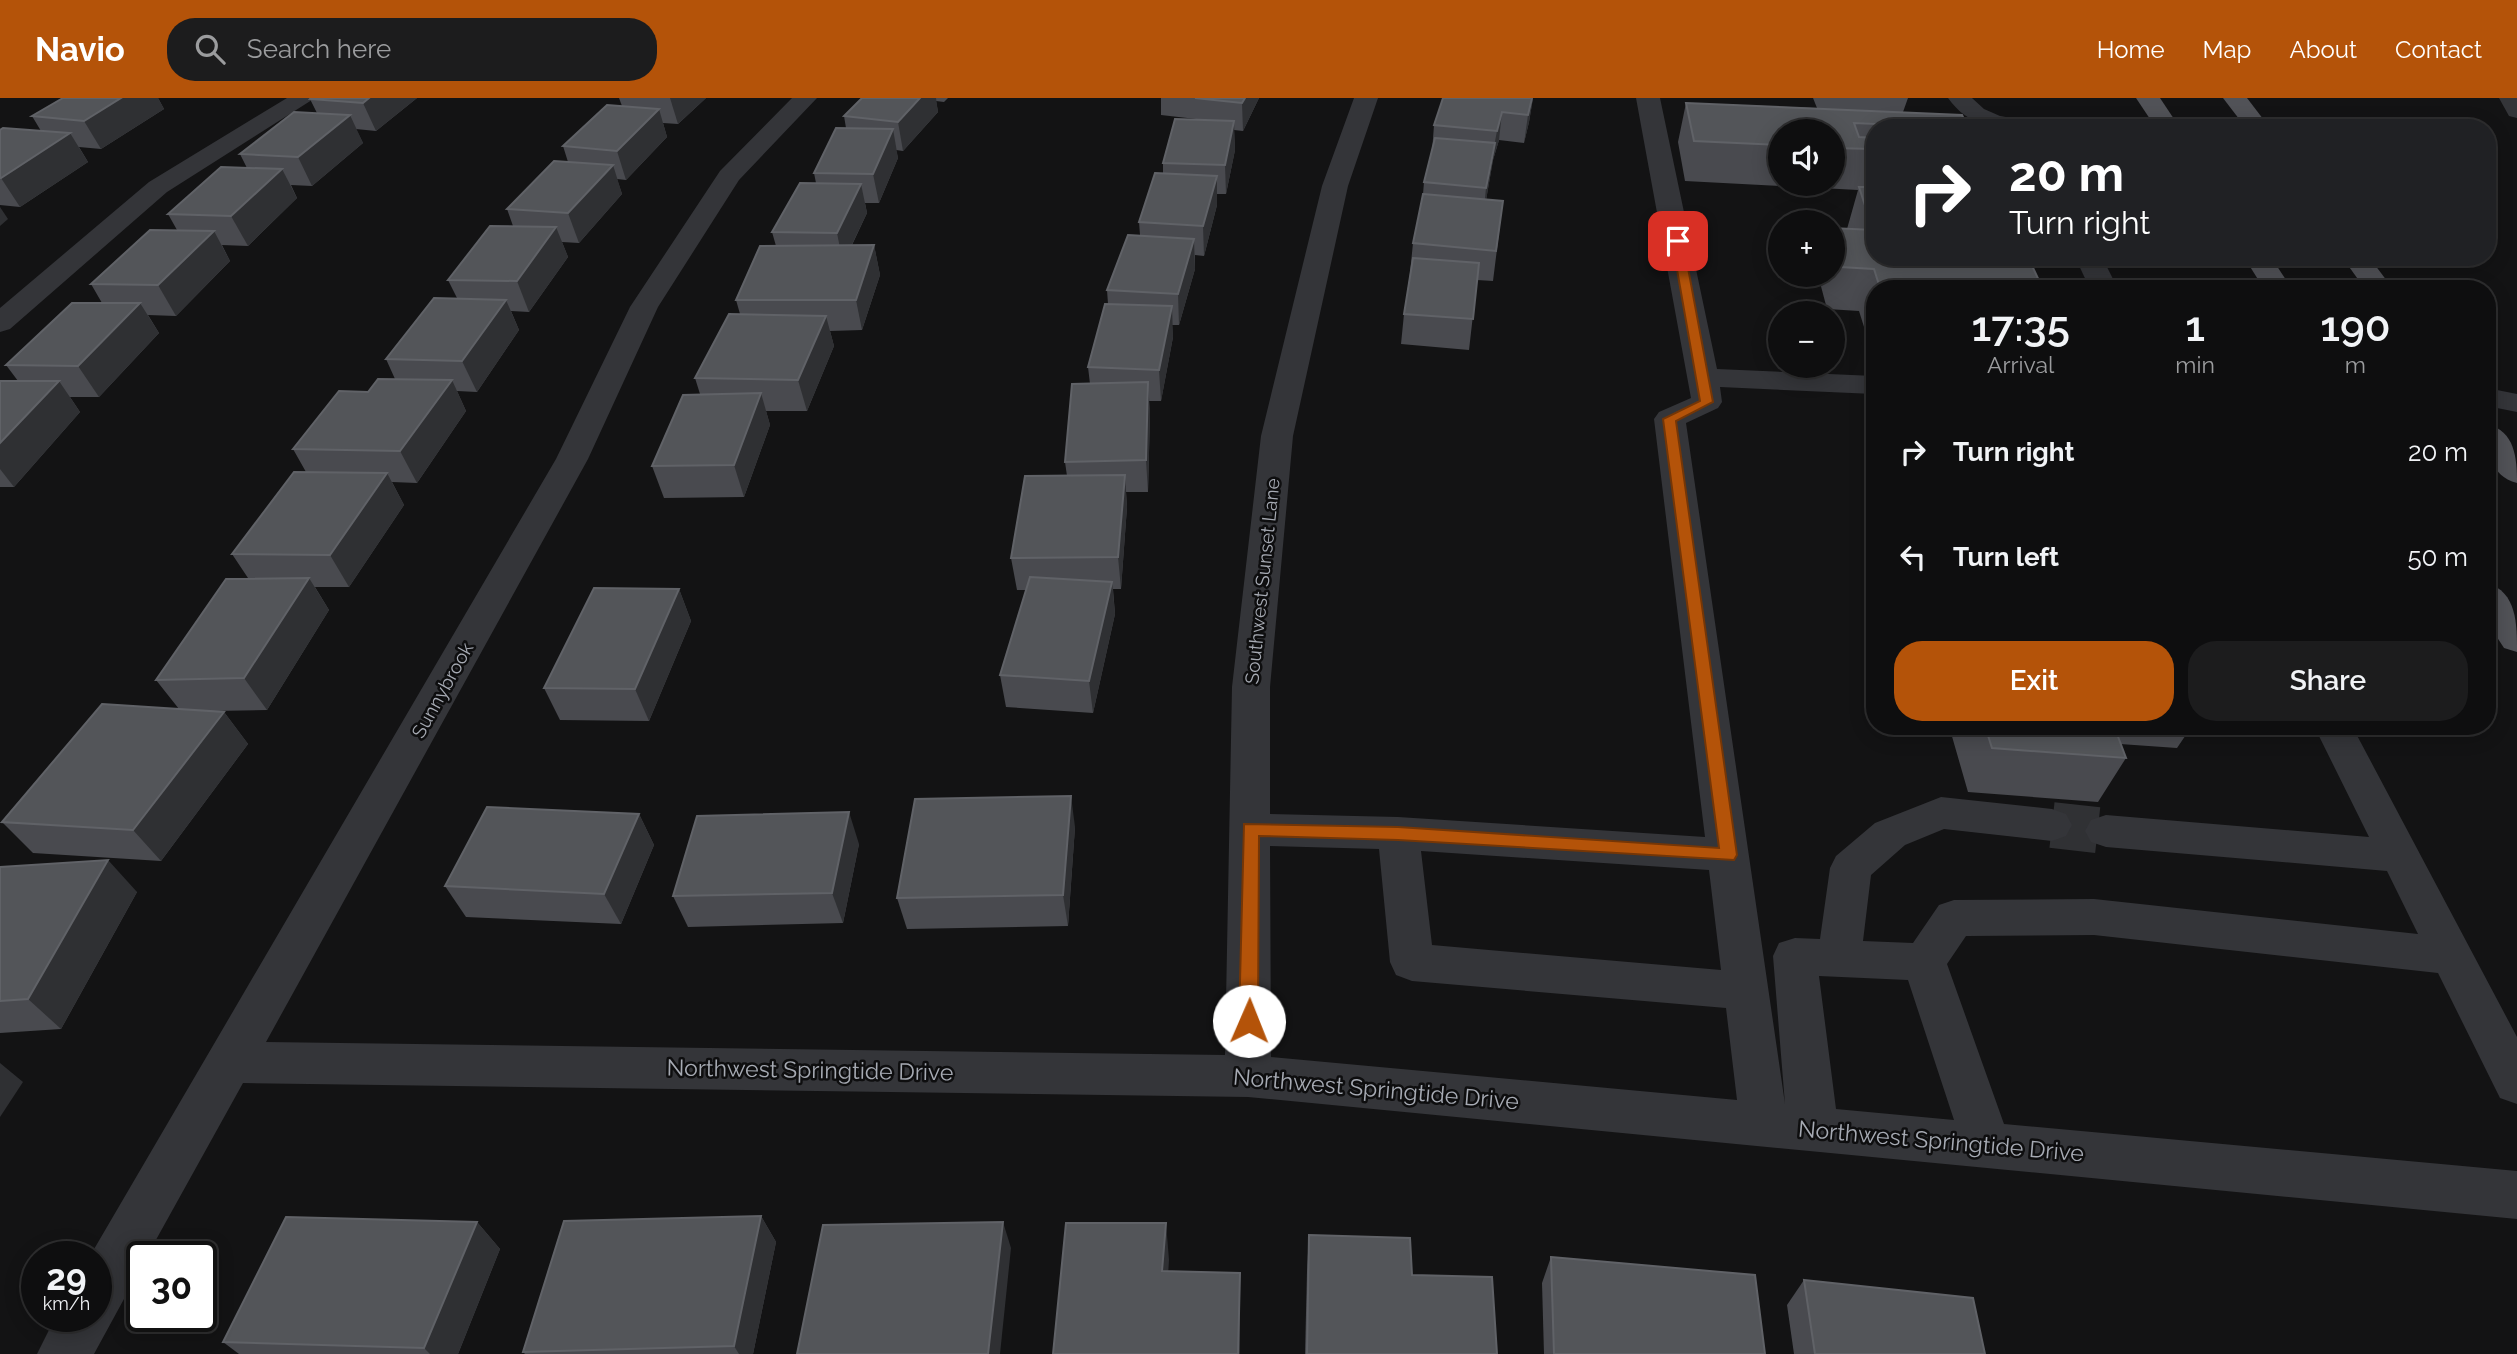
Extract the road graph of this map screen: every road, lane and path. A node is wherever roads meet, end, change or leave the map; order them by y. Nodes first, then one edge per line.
1 (303, 98) edge
2 (805, 98) edge
3 (1366, 98) edge
4 (1648, 98) edge
5 (1960, 98) edge
6 (2148, 98) edge
7 (2235, 98) edge
8 (2511, 98) edge
9 (2517, 111) edge
10 (1982, 119) edge
11 (2162, 119) edge
12 (2251, 119) edge
13 (0, 323) edge
14 (1704, 377) junction
15 (1866, 385) edge
16 (2496, 399) edge
17 (2517, 403) edge
18 (2496, 608) edge
19 (2517, 639) edge
20 (2338, 735) edge
21 (2052, 824) tunnel mouth
22 (1250, 829) junction
23 (2106, 831) tunnel mouth
24 (1398, 833) junction
25 (1728, 855) junction
26 (2400, 856) junction
27 (1839, 956) junction
28 (2452, 956) junction
29 (1924, 962) junction
30 (1746, 991) junction
31 (231, 1062) junction
32 (1248, 1076) junction
33 (2517, 1083) edge
34 (1764, 1125) junction
35 (1814, 1129) junction
36 (1987, 1145) junction
37 (2517, 1195) edge
38 (112, 1269) edge
39 (77, 1332) edge
40 (64, 1354) edge

1 - 13 street
2 - 31 street, Sunnybrook
3 - 22 street, Southwest Sunset Lane
4 - 14 street
5 - 10 street
6 - 11 main road
7 - 12 main road
8 - 9 street
14 - 15 street
14 - 25 street
16 - 17 street
18 - 19 main road
20 - 26 street
21 - 27 street
22 - 24 street
22 - 32 street, Southwest Sunset Lane
23 - 26 street
24 - 25 street
24 - 30 street
25 - 30 street
26 - 28 street
27 - 29 street
27 - 35 street
28 - 29 street
28 - 33 street
29 - 36 street
30 - 34 street
31 - 32 street, Northwest Springtide Drive
31 - 38 street, Sunnybrook
32 - 34 street, Northwest Springtide Drive
34 - 35 street, Northwest Springtide Drive
35 - 36 street, Northwest Springtide Drive
36 - 37 street, Northwest Springtide Drive
39 - 40 street

